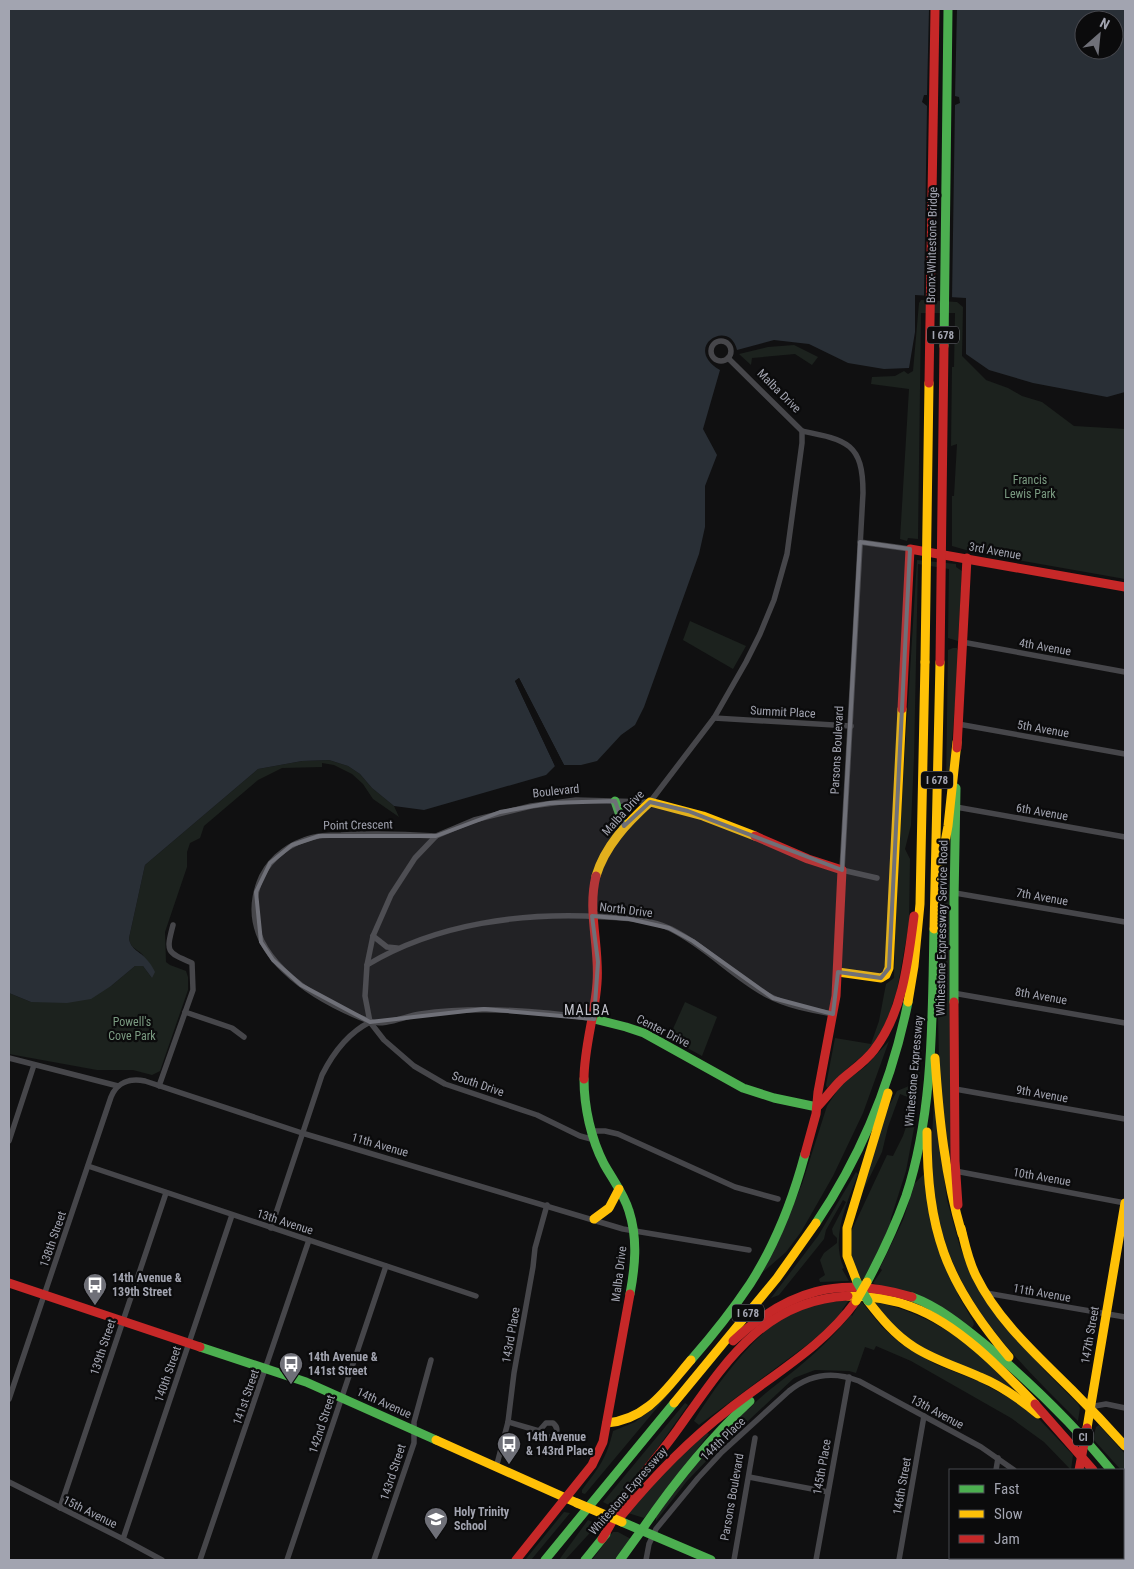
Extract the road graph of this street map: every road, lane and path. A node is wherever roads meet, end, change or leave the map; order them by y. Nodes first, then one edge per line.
1 (935, 9) edge
2 (948, 9) edge
3 (728, 358) dead end
4 (802, 431) junction
5 (860, 542) junction
6 (910, 549) junction
7 (967, 558) junction
8 (1125, 587) edge
9 (962, 642) junction
10 (925, 662) joint
11 (940, 662) joint
12 (1125, 672) edge
13 (714, 718) junction
14 (958, 724) junction
15 (850, 726) junction
16 (957, 742) junction
17 (1125, 754) edge
18 (614, 801) junction
19 (650, 802) junction
20 (956, 807) junction
21 (624, 827) junction
22 (436, 836) junction
23 (1125, 837) edge
24 (922, 858) junction
25 (842, 870) junction
26 (877, 878) dead end
27 (955, 893) junction
28 (934, 897) junction
29 (592, 916) junction
30 (1125, 922) edge
31 (173, 925) dead end
32 (373, 936) junction
33 (398, 948) junction
34 (367, 966) junction
35 (838, 972) junction
36 (953, 993) junction
37 (932, 1009) junction
38 (185, 1012) junction
39 (906, 1012) junction
40 (833, 1014) junction
41 (594, 1019) junction
42 (370, 1022) junction
43 (1125, 1023) edge
44 (244, 1037) dead end
45 (9, 1058) edge
46 (34, 1065) junction
47 (928, 1084) junction
48 (118, 1086) junction
49 (159, 1086) junction
50 (955, 1089) junction
51 (817, 1107) junction
52 (1125, 1119) edge
53 (302, 1133) junction
54 (594, 1135) junction
55 (9, 1141) edge
56 (88, 1166) junction
57 (955, 1172) junction
58 (619, 1189) junction
59 (166, 1193) junction
60 (778, 1199) dead end
61 (1125, 1203) edge
62 (547, 1205) junction
63 (232, 1215) junction
64 (594, 1219) junction
65 (270, 1228) junction
66 (635, 1231) junction
67 (962, 1234) junction
68 (309, 1240) junction
69 (749, 1250) dead end
70 (386, 1266) junction
71 (9, 1283) edge
72 (986, 1293) junction
73 (44, 1295) junction
74 (476, 1296) dead end
75 (1107, 1314) junction
76 (1125, 1317) edge
77 (122, 1321) junction
78 (189, 1344) junction
79 (807, 1352) junction
80 (431, 1360) dead end
81 (266, 1369) junction
82 (848, 1377) junction
83 (341, 1398) junction
84 (9, 1399) edge
85 (1054, 1406) junction
86 (1089, 1408) junction
87 (1125, 1408) edge
88 (666, 1416) junction
89 (924, 1416) junction
90 (508, 1422) junction
91 (607, 1423) junction
92 (414, 1431) junction
93 (539, 1431) dead end
94 (755, 1438) dead end
95 (1125, 1446) edge
96 (1077, 1451) junction
97 (998, 1458) junction
98 (496, 1468) junction
99 (996, 1469) edge
100 (1013, 1469) edge
101 (1079, 1469) edge
102 (1092, 1469) edge
103 (1110, 1469) edge
104 (748, 1477) junction
105 (9, 1482) edge
106 (828, 1492) junction
107 (566, 1498) junction
108 (60, 1508) junction
109 (641, 1530) junction
110 (652, 1535) junction
111 (123, 1539) junction
112 (602, 1539) junction
113 (162, 1560) edge
114 (200, 1560) edge
115 (287, 1560) edge
116 (374, 1560) edge
117 (516, 1560) edge
118 (545, 1560) edge
119 (585, 1560) edge
120 (620, 1560) edge
121 (646, 1560) edge
122 (711, 1560) edge
123 (734, 1560) edge
124 (816, 1560) edge
125 (899, 1560) edge

1 - 10 main road, Bronx-Whitestone Bridge / I 678, bridge
2 - 11 main road, Bronx-Whitestone Bridge / I 678, bridge
3 - 4 street, Malba Drive
4 - 5 street, Parsons Boulevard
4 - 13 street, Malba Drive
5 - 6 street, 3rd Avenue
5 - 15 street, Parsons Boulevard
6 - 7 main road, 3rd Avenue
6 - 35 main road
7 - 8 main road, 3rd Avenue
7 - 9 main road, Whitestone Expressway Service Road
9 - 12 street, 4th Avenue
9 - 14 main road, Whitestone Expressway Service Road
10 - 24 main road, Whitestone Expressway / I 678
11 - 28 main road, Whitestone Expressway / I 678
13 - 15 street, Summit Place
13 - 19 street, Malba Drive
14 - 16 main road, Whitestone Expressway Service Road
14 - 17 street, 5th Avenue
15 - 25 street, Parsons Boulevard
16 - 20 main road, Whitestone Expressway Service Road
16 - 28 main road
18 - 19 street, Boulevard
18 - 21 main road
18 - 22 street, Boulevard
19 - 21 main road, Malba Drive
19 - 25 main road, Boulevard
20 - 23 street, 6th Avenue
20 - 27 main road, Whitestone Expressway Service Road
21 - 29 main road, Malba Drive
22 - 32 street, Boulevard
22 - 42 street, Point Crescent
24 - 39 main road, Whitestone Expressway / I 678
24 - 51 main road
25 - 26 street, Boulevard
25 - 35 main road, Parsons Boulevard
27 - 30 street, 7th Avenue
27 - 36 main road, Whitestone Expressway Service Road
28 - 37 main road, Whitestone Expressway / I 678
29 - 33 street, North Drive
29 - 40 street, North Drive
29 - 41 main road, Malba Drive
31 - 38 street
32 - 33 street
32 - 34 street, Boulevard
33 - 34 street, North Drive
34 - 42 street, Boulevard
35 - 40 main road, Parsons Boulevard
36 - 43 street, 8th Avenue
36 - 50 main road, Whitestone Expressway Service Road
37 - 47 main road, Whitestone Expressway / I 678
37 - 67 main road
38 - 44 street
38 - 49 street
39 - 88 main road, Whitestone Expressway / I 678
39 - 96 main road, bridge
40 - 51 main road, Parsons Boulevard
41 - 42 street, Center Drive
41 - 51 main road, Center Drive
41 - 54 main road, Malba Drive
42 - 53 street
42 - 54 street, South Drive
45 - 46 street, 11th Avenue
46 - 48 street, 11th Avenue
46 - 55 street
47 - 79 main road, Whitestone Expressway / I 678, bridge
47 - 85 main road
48 - 49 street, 11th Avenue
48 - 56 street, 138th Street
49 - 53 street, 11th Avenue
50 - 52 street, 9th Avenue
50 - 57 main road, Whitestone Expressway Service Road
51 - 91 main road
53 - 62 street, 11th Avenue
53 - 65 street
54 - 58 main road, Malba Drive
54 - 60 street, South Drive
56 - 59 street, 13th Avenue
56 - 73 street, 138th Street
57 - 61 street, 10th Avenue
57 - 67 main road, Whitestone Expressway Service Road
58 - 64 main road
58 - 66 main road, Malba Drive
59 - 63 street, 13th Avenue
59 - 77 street, 139th Street
61 - 75 main road, 147th Street
62 - 64 street, 11th Avenue
62 - 90 street, 143rd Place
63 - 65 street, 13th Avenue
63 - 78 street, 140th Street
64 - 66 street, 11th Avenue
65 - 68 street, 13th Avenue
66 - 69 street, 11th Avenue
66 - 91 main road, Malba Drive
67 - 72 main road, Whitestone Expressway Service Road
68 - 70 street, 13th Avenue
68 - 81 street, 141st Street
70 - 74 street, 13th Avenue
70 - 83 street, 142nd Street
71 - 73 main road, 14th Avenue
72 - 75 street, 11th Avenue
72 - 86 main road, Whitestone Expressway Service Road
73 - 77 main road, 14th Avenue
73 - 84 street, 138th Street
75 - 76 street, 11th Avenue
75 - 86 main road, 147th Street
77 - 78 main road, 14th Avenue
77 - 108 street, 139th Street
78 - 81 main road, 14th Avenue
78 - 111 street, 140th Street
79 - 109 main road
79 - 112 main road, Whitestone Expressway / I 678
80 - 92 street, 143rd Street
81 - 83 main road, 14th Avenue
81 - 114 street, 141st Street
82 - 89 street, 13th Avenue
82 - 106 street, 145th Place
82 - 110 street, 144th Place
83 - 92 main road, 14th Avenue
83 - 115 street, 142nd Street
85 - 88 main road
85 - 103 main road, CI
86 - 87 street
86 - 95 main road, Whitestone Expressway Service Road
86 - 101 main road, 147th Street, bridge
88 - 118 main road, Whitestone Expressway / I 678
89 - 97 street, 13th Avenue
89 - 125 street, 146th Street
90 - 93 street
90 - 98 street, 143rd Place
91 - 107 main road
92 - 98 main road, 14th Avenue
92 - 116 street, 143rd Street
94 - 104 street, Parsons Boulevard
96 - 102 main road
96 - 112 main road
97 - 99 street
97 - 100 street, 13th Avenue
98 - 107 main road, 14th Avenue
104 - 106 street
104 - 123 street, Parsons Boulevard
105 - 108 street, 15th Avenue
106 - 124 street, 145th Place
107 - 109 main road, 14th Avenue, bridge
107 - 117 main road
108 - 111 street, 15th Avenue
109 - 110 main road, 14th Avenue
109 - 120 main road
110 - 121 street, 144th Place
110 - 122 main road, 14th Avenue
111 - 113 street, 15th Avenue
112 - 119 main road, Whitestone Expressway / I 678

